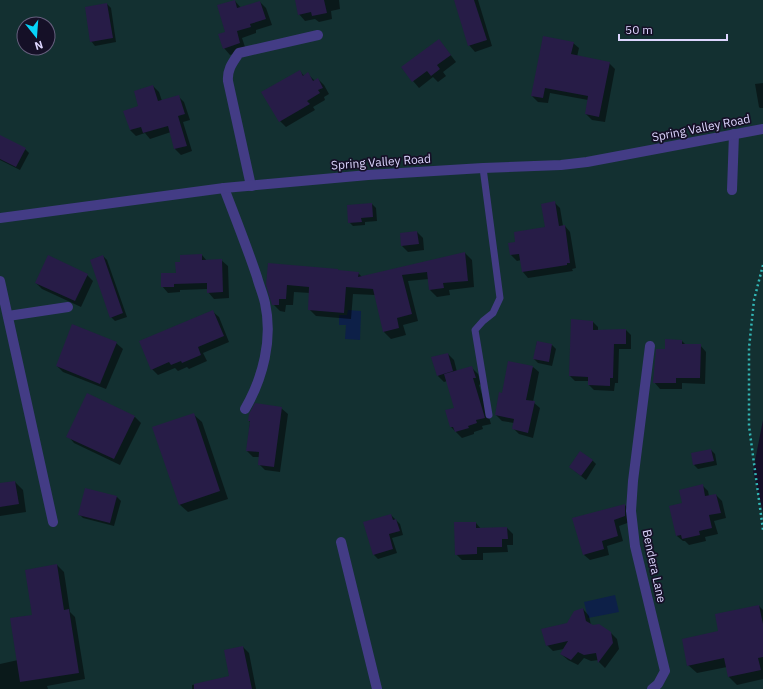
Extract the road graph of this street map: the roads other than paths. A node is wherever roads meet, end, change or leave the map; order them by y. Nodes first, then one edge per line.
1 (318, 34) dead end
2 (763, 129) edge
3 (734, 134) junction
4 (483, 168) junction
5 (251, 186) junction
6 (224, 188) junction
7 (732, 190) dead end
8 (0, 218) edge
9 (0, 281) edge
10 (68, 307) dead end
11 (8, 316) junction
12 (650, 346) dead end
13 (245, 409) dead end
14 (489, 415) dead end
15 (52, 522) dead end
16 (341, 542) dead end
17 (377, 689) edge
18 (652, 689) edge

1 - 5 street
2 - 3 street, Spring Valley Road
3 - 4 street, Spring Valley Road
3 - 7 street
4 - 5 street, Spring Valley Road
4 - 14 lane
5 - 6 street, Spring Valley Road
6 - 8 street, Spring Valley Road
6 - 13 street
9 - 11 street
10 - 11 street
11 - 15 street
12 - 18 street, Bendera Lane
16 - 17 street

